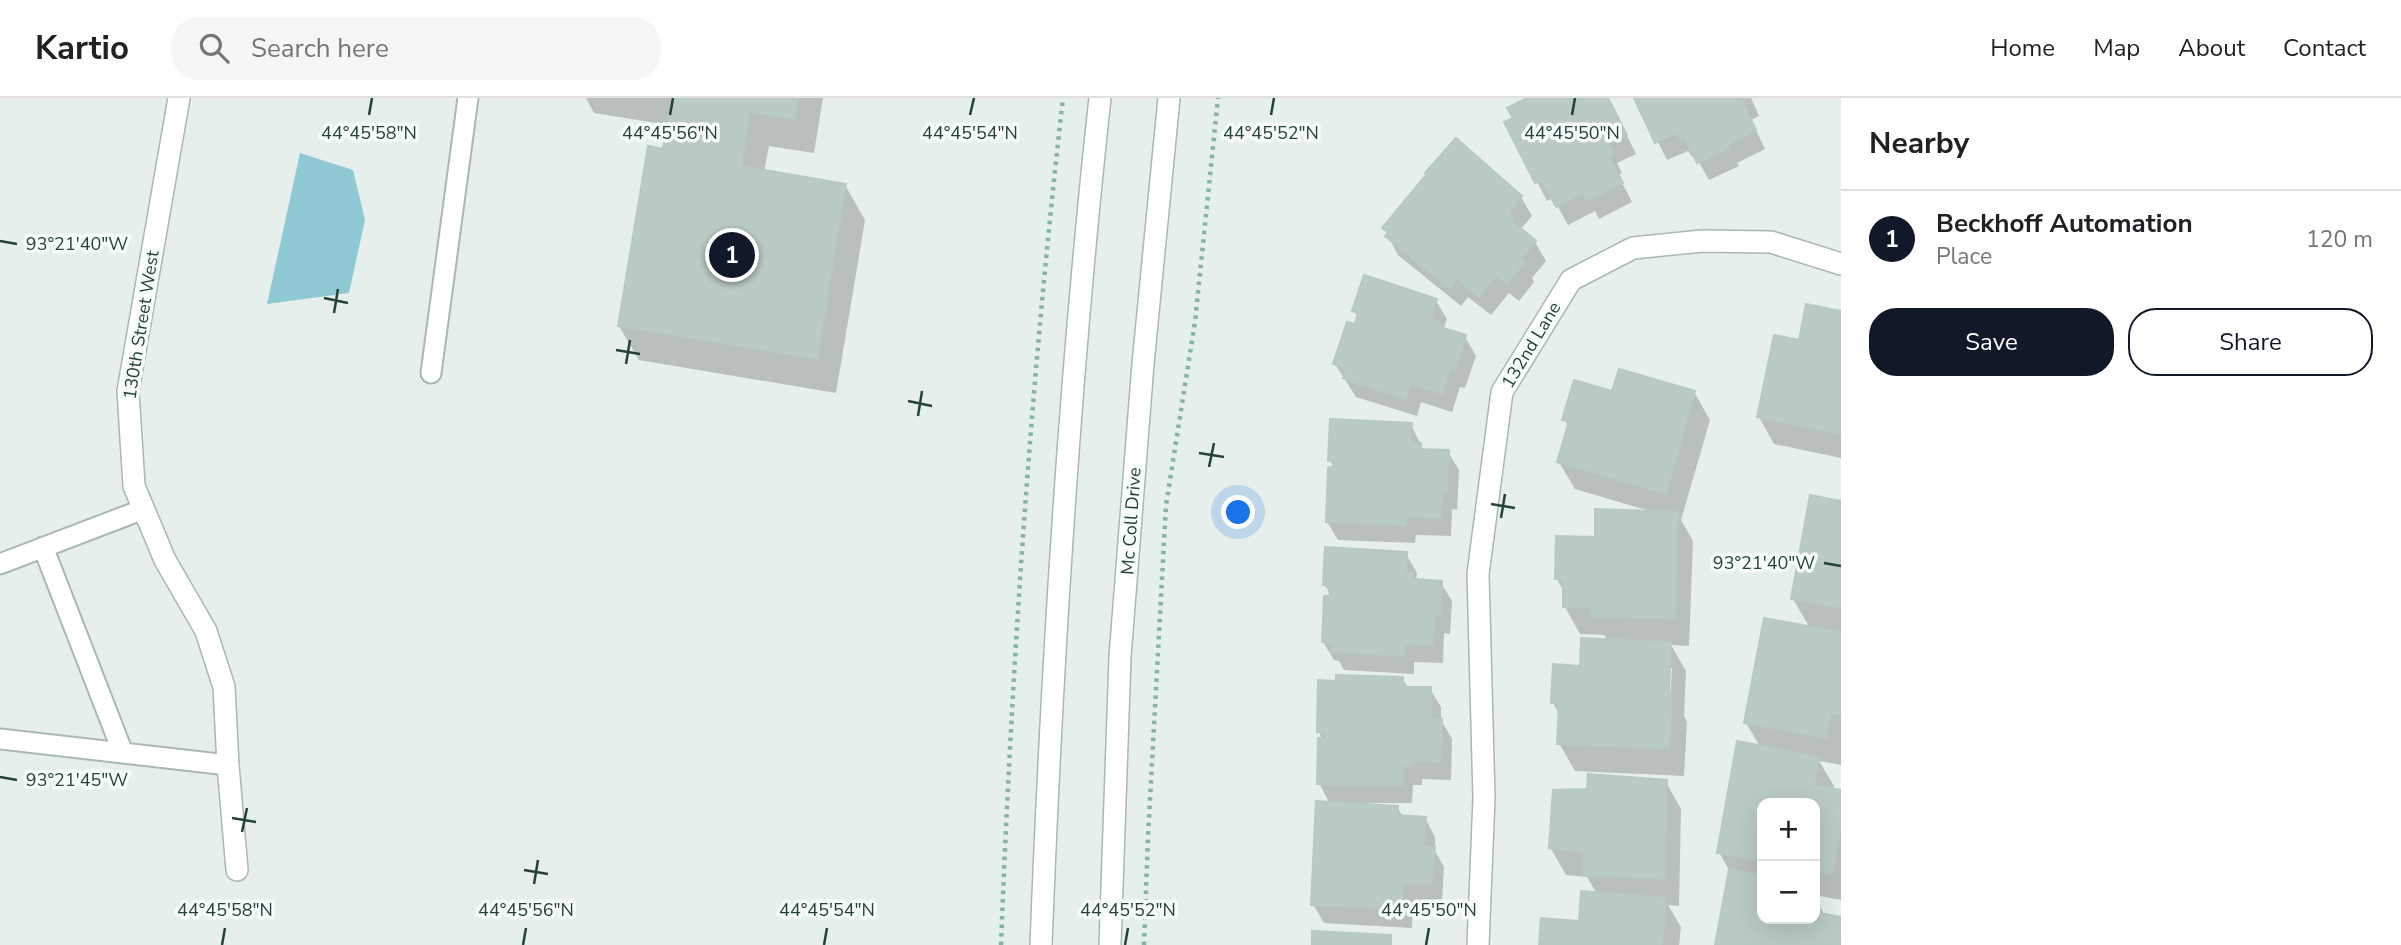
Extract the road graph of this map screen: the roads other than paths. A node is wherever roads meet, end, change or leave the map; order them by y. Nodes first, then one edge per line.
1 (179, 98) edge
2 (468, 98) edge
3 (1100, 98) edge
4 (1168, 98) edge
5 (1841, 264) edge
6 (431, 373) dead end
7 (144, 509) junction
8 (44, 547) junction
9 (0, 564) edge
10 (0, 739) edge
11 (123, 753) junction
12 (228, 765) junction
13 (237, 870) dead end
14 (1041, 945) edge
15 (1110, 945) edge
16 (1478, 945) edge

1 - 7 street, 130th Street West
2 - 6 lane
3 - 14 street
4 - 15 street, Mc Coll Drive
5 - 16 street, 132nd Lane
7 - 8 lane
7 - 12 street, 130th Street West
8 - 9 lane
8 - 11 lane
10 - 11 lane
11 - 12 lane
12 - 13 street, 130th Street West

